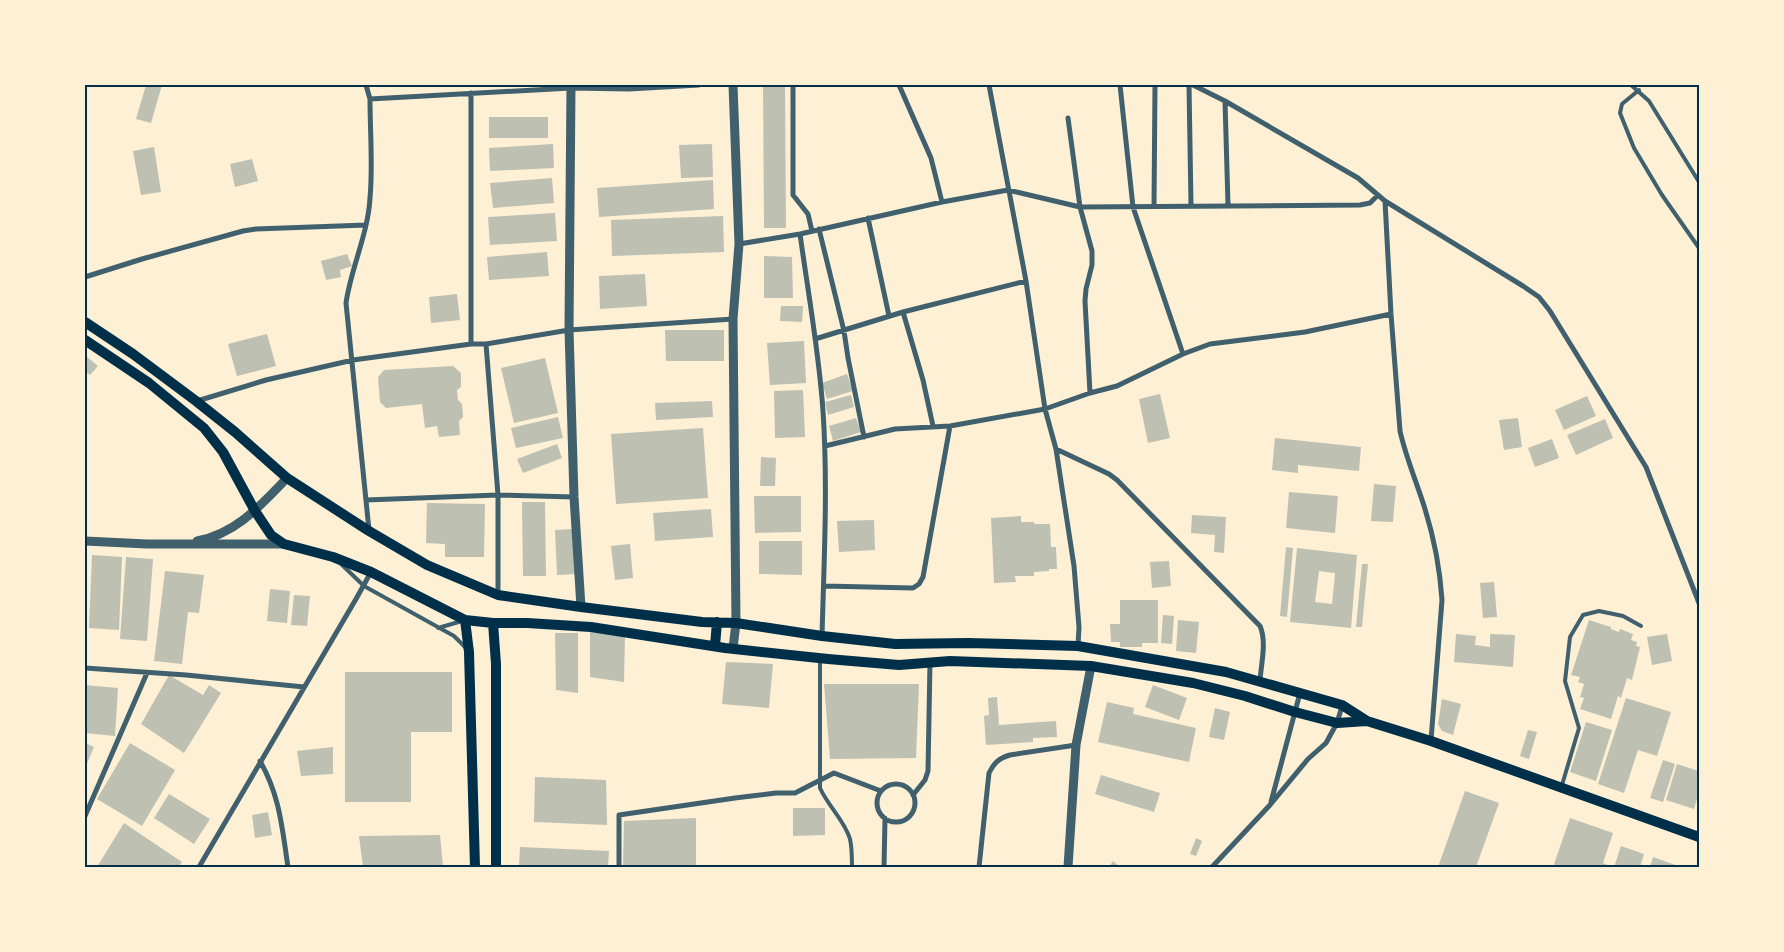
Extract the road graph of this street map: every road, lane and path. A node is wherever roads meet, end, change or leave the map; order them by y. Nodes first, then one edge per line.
1 (366, 85) edge
2 (699, 85) edge
3 (733, 85) edge
4 (793, 85) edge
5 (899, 85) edge
6 (989, 85) edge
7 (1120, 85) edge
8 (1156, 85) edge
9 (1189, 85) edge
10 (1193, 85) edge
11 (1631, 85) edge
12 (571, 86) edge
13 (1639, 90) junction
14 (471, 93) junction
15 (370, 98) junction
16 (1226, 101) junction
17 (1068, 118) dead end
18 (1699, 182) edge
19 (1008, 190) junction
20 (1378, 195) junction
21 (1385, 201) junction
22 (942, 202) junction
23 (1192, 205) junction
24 (1228, 205) junction
25 (1080, 206) junction
26 (1154, 206) junction
27 (1133, 207) junction
28 (868, 218) junction
29 (366, 225) junction
30 (819, 229) junction
31 (812, 231) junction
32 (800, 234) junction
33 (739, 244) junction
34 (1699, 248) edge
35 (85, 276) edge
36 (1026, 281) junction
37 (903, 312) junction
38 (1391, 314) junction
39 (890, 316) junction
40 (733, 319) junction
41 (85, 322) edge
42 (569, 330) junction
43 (844, 331) junction
44 (815, 339) junction
45 (85, 340) edge
46 (472, 344) junction
47 (486, 344) junction
48 (1183, 354) junction
49 (353, 360) junction
50 (1090, 393) junction
51 (196, 401) junction
52 (1045, 409) junction
53 (933, 426) junction
54 (950, 426) junction
55 (864, 437) junction
56 (824, 446) junction
57 (1056, 450) junction
58 (287, 478) junction
59 (498, 496) junction
60 (574, 497) junction
61 (366, 500) junction
62 (255, 511) junction
63 (369, 531) junction
64 (85, 541) edge
65 (175, 544) junction
66 (284, 544) junction
67 (333, 557) junction
68 (371, 572) junction
69 (364, 586) junction
70 (824, 586) junction
71 (498, 595) junction
72 (1699, 601) edge
73 (581, 607) junction
74 (465, 620) junction
75 (717, 622) junction
76 (493, 623) junction
77 (736, 624) junction
78 (1640, 626) dead end
79 (438, 628) junction
80 (822, 636) junction
81 (716, 646) junction
82 (1078, 646) junction
83 (733, 648) junction
84 (469, 652) junction
85 (820, 658) junction
86 (930, 662) junction
87 (1091, 666) junction
88 (85, 668) edge
89 (147, 673) junction
90 (1260, 682) junction
91 (304, 687) junction
92 (1300, 693) junction
93 (1342, 705) junction
94 (1295, 712) junction
95 (1367, 721) junction
96 (1337, 723) junction
97 (1430, 741) junction
98 (1076, 746) junction
99 (260, 761) junction
100 (820, 780) junction
101 (1561, 788) junction
102 (881, 791) junction
103 (913, 794) junction
104 (1270, 805) junction
105 (85, 816) edge
106 (885, 818) junction
107 (1699, 837) edge
108 (199, 867) edge
109 (288, 867) edge
110 (474, 867) edge
111 (496, 867) edge
112 (619, 867) edge
113 (852, 867) edge
114 (884, 867) edge
115 (979, 867) edge
116 (1068, 867) edge
117 (1212, 867) edge

1 - 15 street
2 - 12 street
3 - 33 street
4 - 31 street
5 - 22 street
6 - 19 street
7 - 27 street
8 - 26 street
9 - 23 street
10 - 16 street
11 - 13 lane
12 - 14 street
12 - 42 street
13 - 18 lane
13 - 34 lane
14 - 15 street
14 - 46 street
15 - 29 street
16 - 20 street
16 - 24 street
17 - 25 street
19 - 22 street
19 - 25 street
19 - 36 street
20 - 21 street
20 - 24 street
21 - 38 street
21 - 72 street
22 - 28 street
23 - 24 street
23 - 26 street
25 - 27 street
25 - 50 street
26 - 27 street
27 - 48 street
28 - 30 street
28 - 39 street
29 - 35 street
29 - 49 street
30 - 31 street
30 - 43 street
31 - 32 street
32 - 33 street
32 - 44 street
33 - 40 street
36 - 37 street
36 - 52 street
37 - 39 street
37 - 53 street
38 - 48 street
38 - 97 street
39 - 43 street
40 - 42 street
40 - 77 street
41 - 51 main road
42 - 47 street
42 - 60 street
43 - 44 street
43 - 55 street
44 - 56 street
45 - 62 main road
46 - 47 street
46 - 49 street
47 - 59 street
48 - 50 street
49 - 51 street
49 - 61 street
50 - 52 street
51 - 58 main road
52 - 54 street
52 - 57 street
53 - 54 street
53 - 55 street
54 - 70 street
55 - 56 street
56 - 70 street
57 - 82 street
57 - 90 street
58 - 62 street
58 - 63 main road
59 - 60 street
59 - 61 street
59 - 71 street
60 - 73 street
61 - 63 street
62 - 65 street
62 - 66 main road
63 - 71 main road
64 - 65 street
65 - 66 street
66 - 67 main road
67 - 68 main road
67 - 69 lane
68 - 69 street
68 - 74 main road
69 - 79 lane
69 - 91 street
70 - 80 street
71 - 73 main road
73 - 75 main road
74 - 76 main road
74 - 79 lane
74 - 84 main road
75 - 77 main road
75 - 81 main road
76 - 81 main road
76 - 111 main road
77 - 80 main road
77 - 83 street
78 - 101 lane
79 - 84 lane
80 - 82 main road
81 - 83 main road
82 - 90 main road
83 - 85 main road
84 - 110 main road
85 - 86 main road
85 - 100 lane
86 - 87 main road
86 - 103 street
87 - 94 main road
87 - 98 street
88 - 89 street
89 - 91 street
89 - 105 street
90 - 92 main road
91 - 99 street
92 - 93 main road
92 - 94 street
93 - 95 main road
93 - 96 street
94 - 96 main road
94 - 104 street
95 - 96 main road
95 - 97 main road
96 - 104 street
97 - 101 main road
98 - 115 street
98 - 116 street
99 - 108 street
99 - 109 street
100 - 102 street
100 - 112 street
100 - 113 lane
101 - 107 main road
102 - 103 street
102 - 106 street
103 - 106 street
104 - 117 street
106 - 114 street

